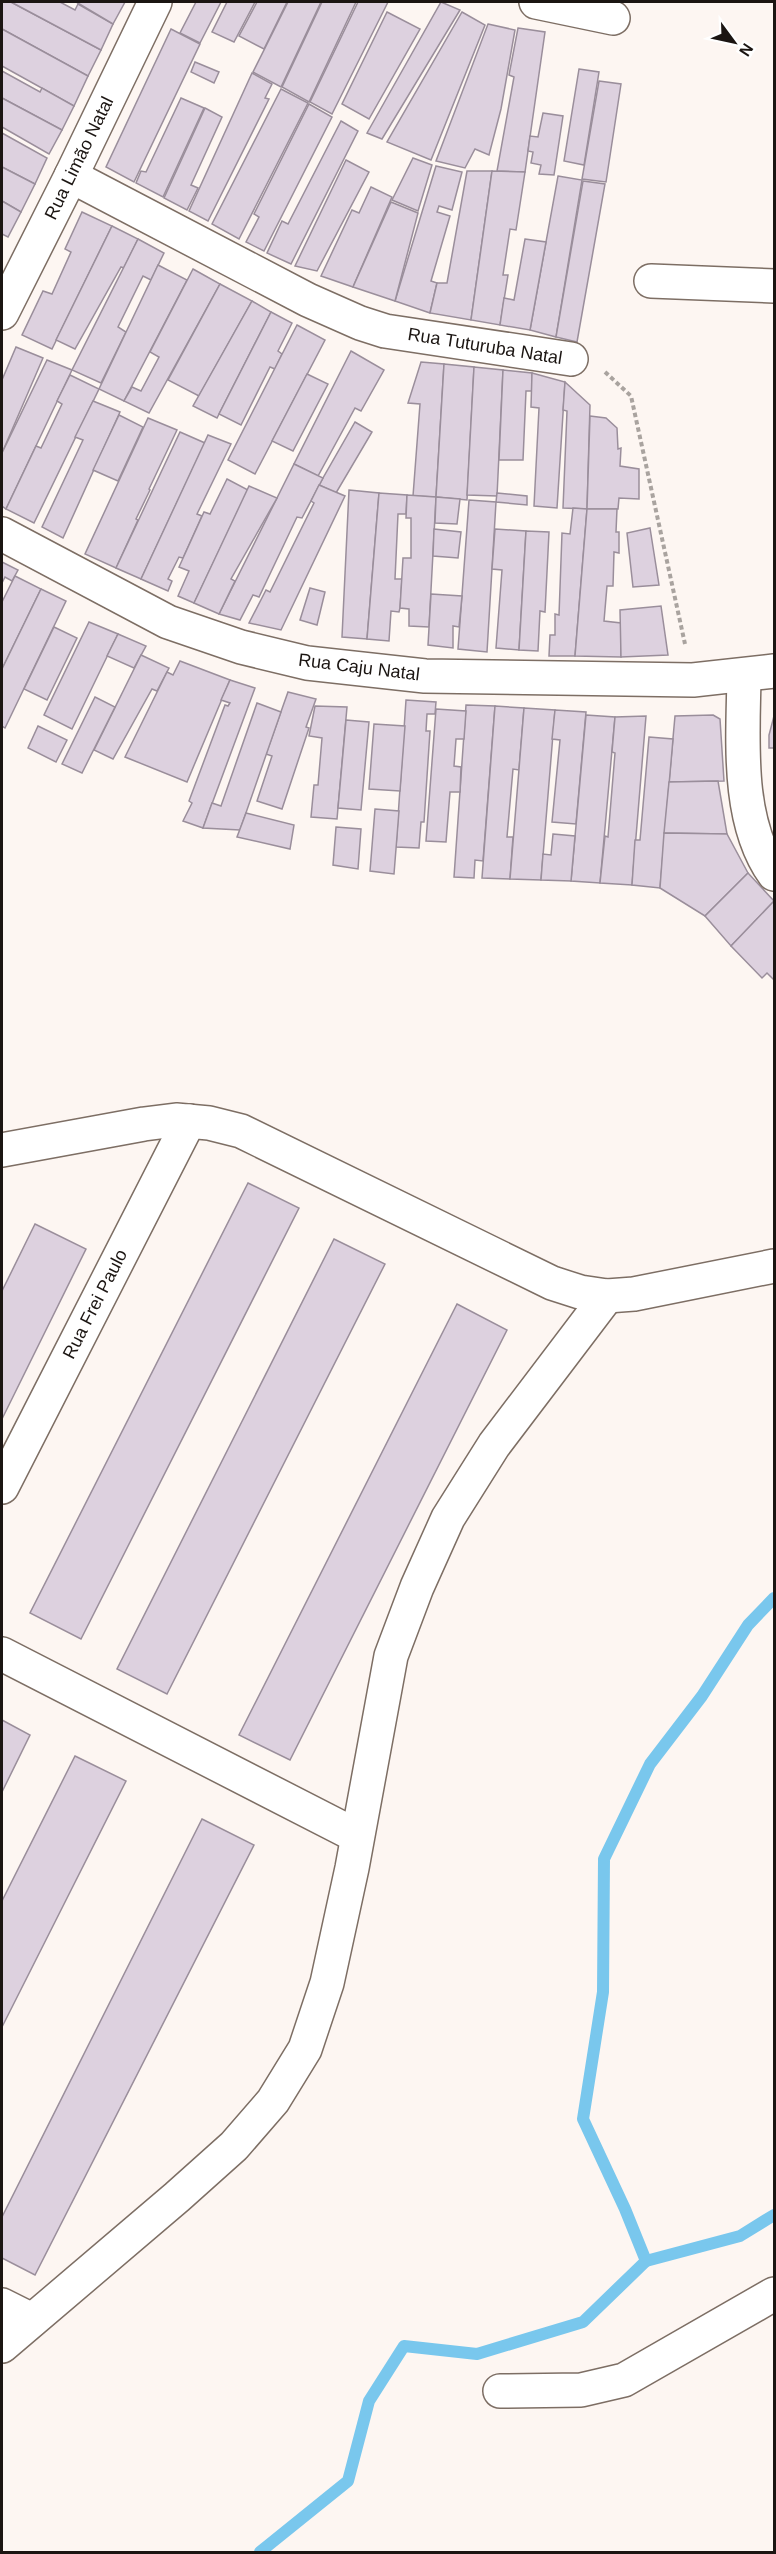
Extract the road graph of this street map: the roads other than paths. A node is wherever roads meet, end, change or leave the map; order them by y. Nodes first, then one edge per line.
1 (154, 2) edge
2 (536, 2) edge
3 (613, 18) dead end
4 (71, 176) junction
5 (651, 281) dead end
6 (774, 286) edge
7 (2, 313) edge
8 (571, 359) road end
9 (2, 534) edge
10 (759, 674) edge
11 (774, 874) edge
12 (189, 1121) junction
13 (2, 1150) edge
14 (774, 1266) edge
15 (607, 1296) junction
16 (2, 1487) edge
17 (2, 1654) edge
18 (357, 1836) junction
19 (774, 2294) edge
20 (2, 2305) edge
21 (32, 2320) junction
22 (2, 2346) edge
23 (500, 2391) dead end

1 - 4 street, Rua Limão Natal
2 - 3 street
4 - 7 street, Rua Limão Natal
4 - 8 street, Rua Tuturuba Natal
5 - 6 street
9 - 10 street, Rua Caju Natal
10 - 11 street
12 - 13 street
12 - 15 street
12 - 16 street, Rua Frei Paulo
14 - 15 street
15 - 18 street
17 - 18 street
18 - 21 street
19 - 23 street
20 - 21 street
21 - 22 street

